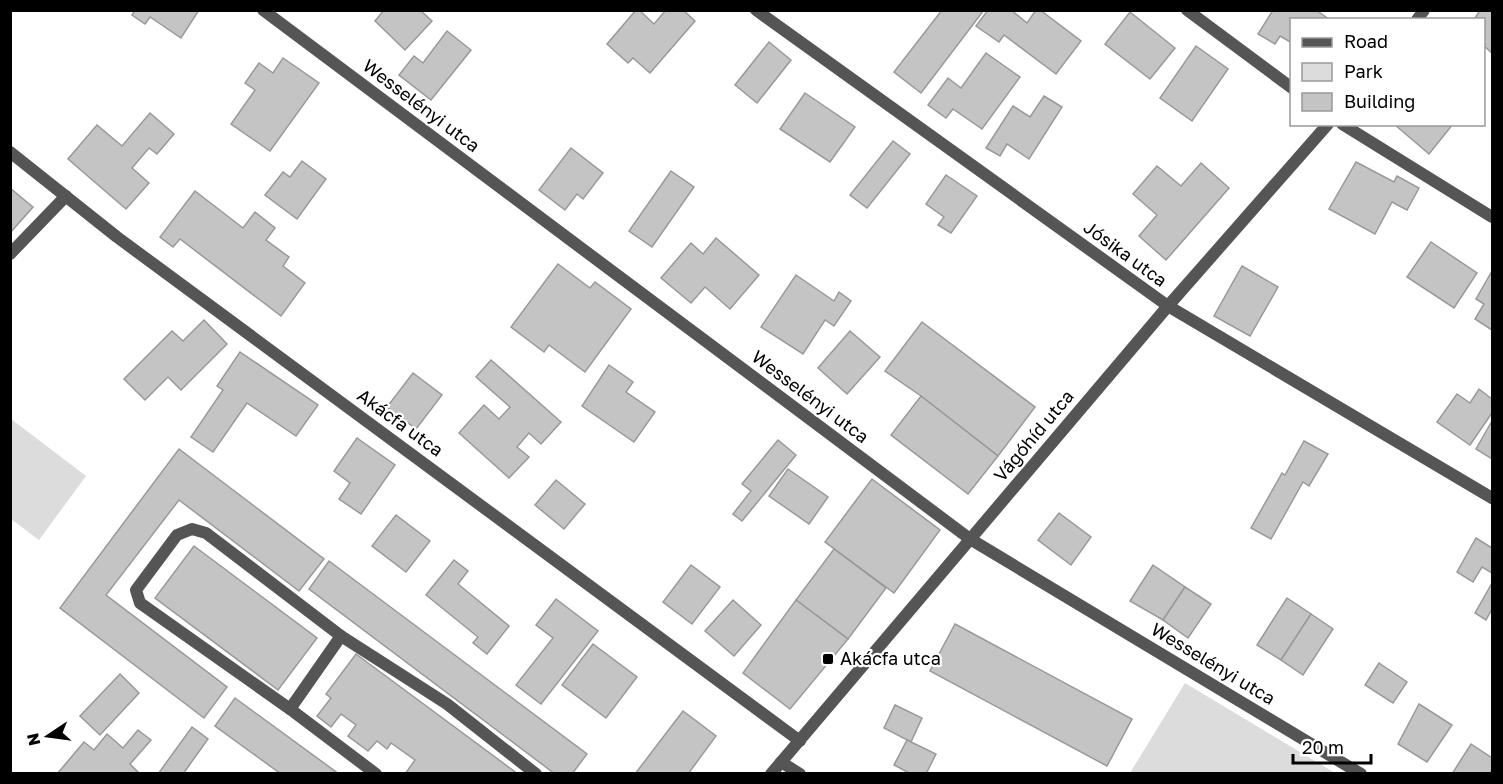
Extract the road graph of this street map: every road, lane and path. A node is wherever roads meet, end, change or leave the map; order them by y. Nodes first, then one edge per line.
1 (264, 10) edge
2 (756, 10) edge
3 (1188, 10) edge
4 (1290, 86) edge
5 (1326, 126) edge
6 (1345, 126) edge
7 (10, 152) edge
8 (66, 196) junction
9 (1492, 217) edge
10 (10, 254) edge
11 (1168, 306) junction
12 (1492, 498) edge
13 (970, 539) junction
14 (341, 636) junction
15 (290, 708) junction
16 (800, 741) junction
17 (781, 762) junction
18 (376, 774) edge
19 (536, 774) edge
20 (771, 774) edge
21 (800, 774) edge
22 (1361, 774) edge

1 - 13 street, Wesselényi utca
2 - 11 street, Jósika utca
3 - 4 street
5 - 11 street, Vágóhíd utca
6 - 9 street
7 - 8 street, Akácfa utca
8 - 10 street
8 - 16 street, Akácfa utca
11 - 12 street, Jósika utca
11 - 13 street, Vágóhíd utca
13 - 16 street, Vágóhíd utca
13 - 22 street, Wesselényi utca
14 - 15 street
14 - 15 street
14 - 19 street
15 - 18 street
16 - 17 street, Vágóhíd utca
17 - 20 street, Vágóhíd utca
17 - 21 street

